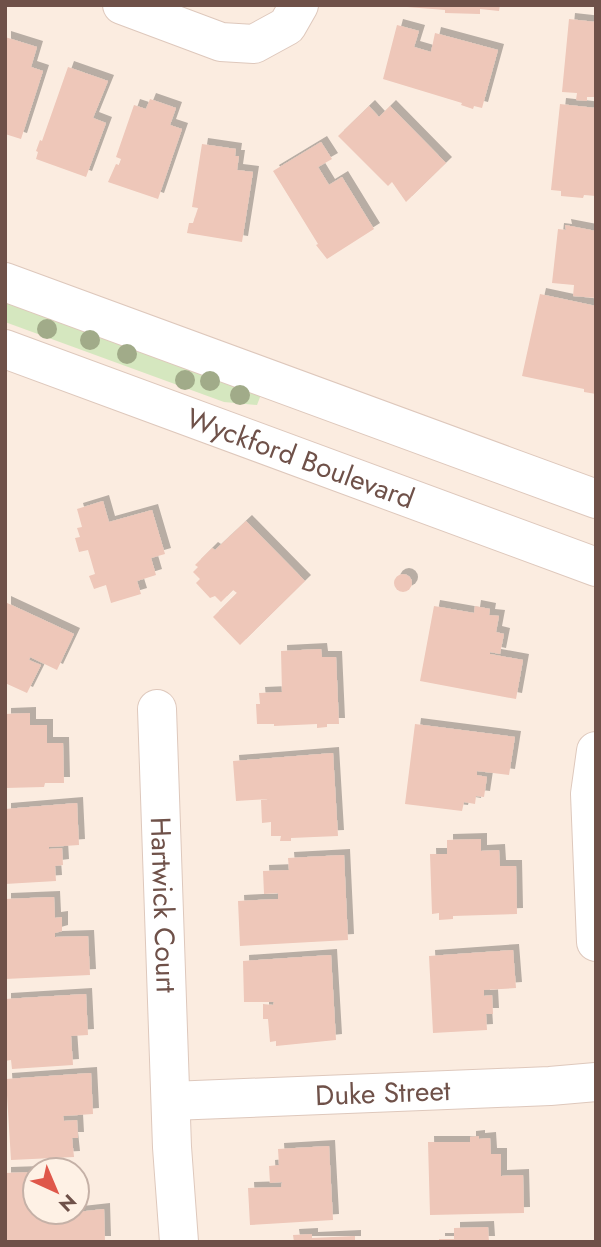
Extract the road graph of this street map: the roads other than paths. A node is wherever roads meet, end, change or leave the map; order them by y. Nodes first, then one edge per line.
1 (122, 5) edge
2 (299, 5) edge
3 (5, 282) edge
4 (5, 349) edge
5 (596, 499) edge
6 (596, 567) edge
7 (157, 709) dead end
8 (596, 751) edge
9 (596, 942) edge
10 (596, 1082) edge
11 (171, 1101) junction
12 (179, 1242) edge

1 - 2 street
3 - 5 street
4 - 6 street, Wyckford Boulevard
7 - 11 street, Hartwick Court
8 - 9 street
10 - 11 street, Duke Street
11 - 12 street, Hartwick Court

